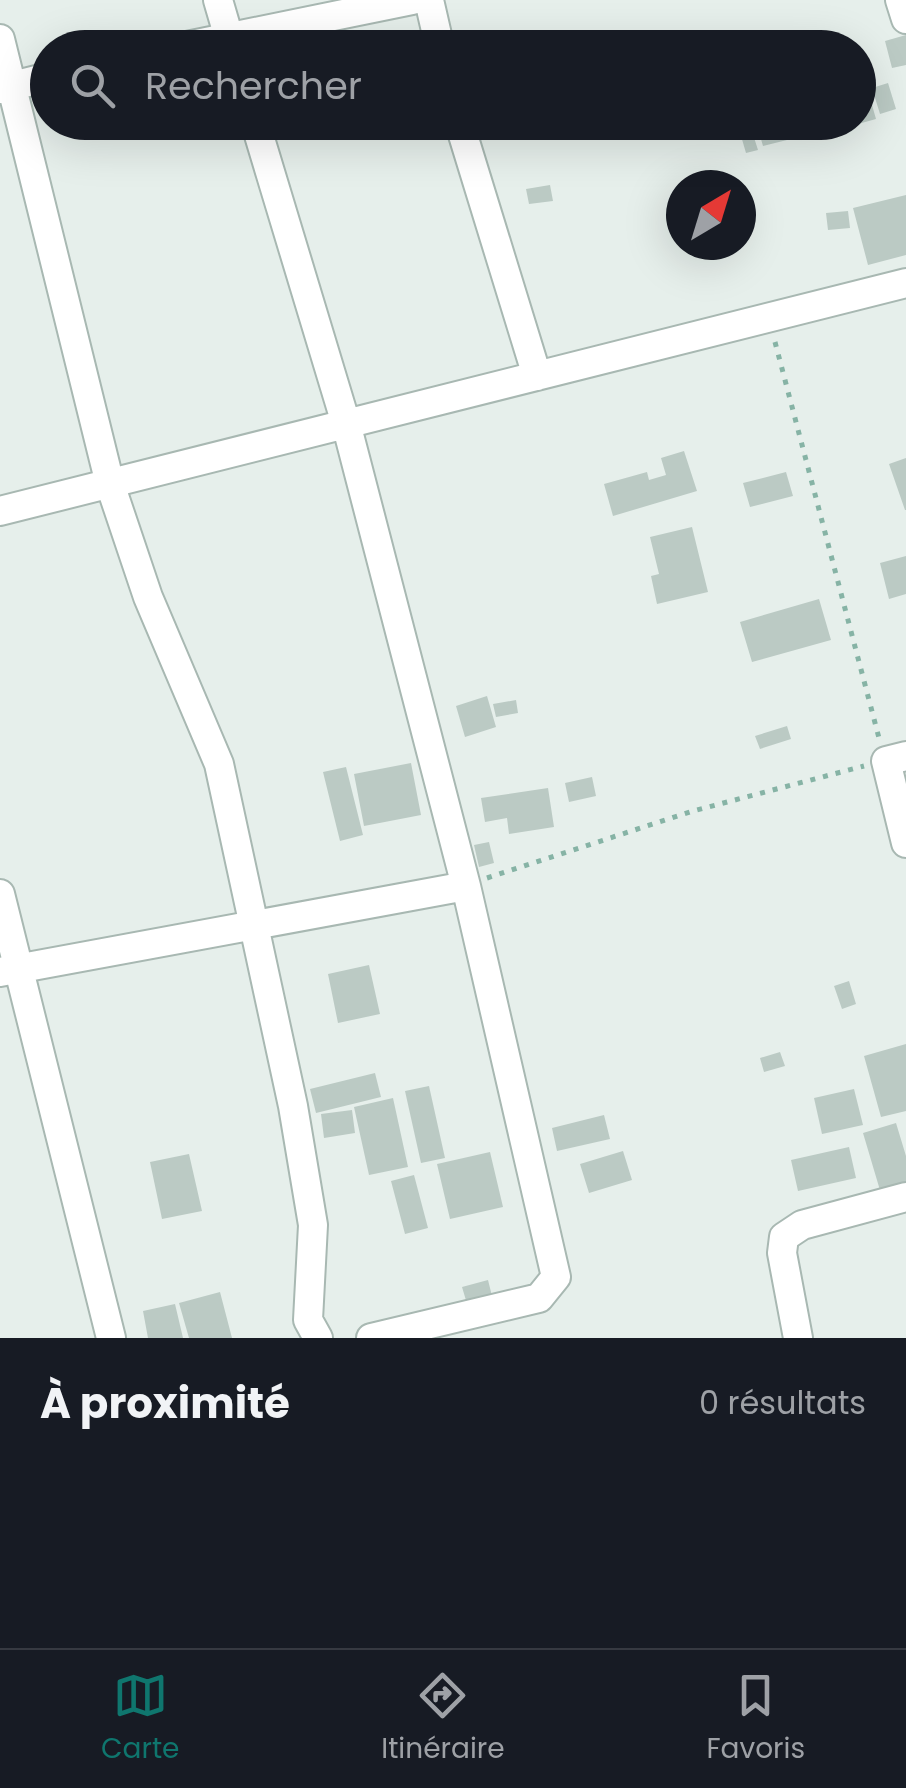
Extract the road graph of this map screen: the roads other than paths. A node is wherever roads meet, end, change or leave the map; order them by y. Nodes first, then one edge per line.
1 (218, 0) edge
2 (412, 0) edge
3 (428, 0) edge
4 (900, 0) edge
5 (906, 19) edge
6 (227, 30) edge
7 (283, 30) edge
8 (436, 30) edge
9 (0, 39) edge
10 (7, 87) edge
11 (260, 140) edge
12 (465, 140) edge
13 (906, 283) edge
14 (537, 376) junction
15 (347, 427) junction
16 (110, 484) junction
17 (0, 511) edge
18 (896, 758) edge
19 (906, 842) edge
20 (466, 886) junction
21 (0, 894) edge
22 (254, 923) junction
23 (10, 970) edge
24 (906, 1197) edge
25 (111, 1338) edge
26 (318, 1338) edge
27 (371, 1338) edge
28 (798, 1338) edge

1 - 6 street
2 - 7 street
3 - 8 street
4 - 5 street
9 - 10 street
10 - 16 street
11 - 15 street
12 - 14 street
13 - 14 street
14 - 15 street
15 - 16 street
15 - 20 street
16 - 17 street
16 - 22 street
18 - 19 street
20 - 22 street
20 - 27 street
21 - 23 street
22 - 23 street
22 - 26 street
23 - 25 street
24 - 28 street

